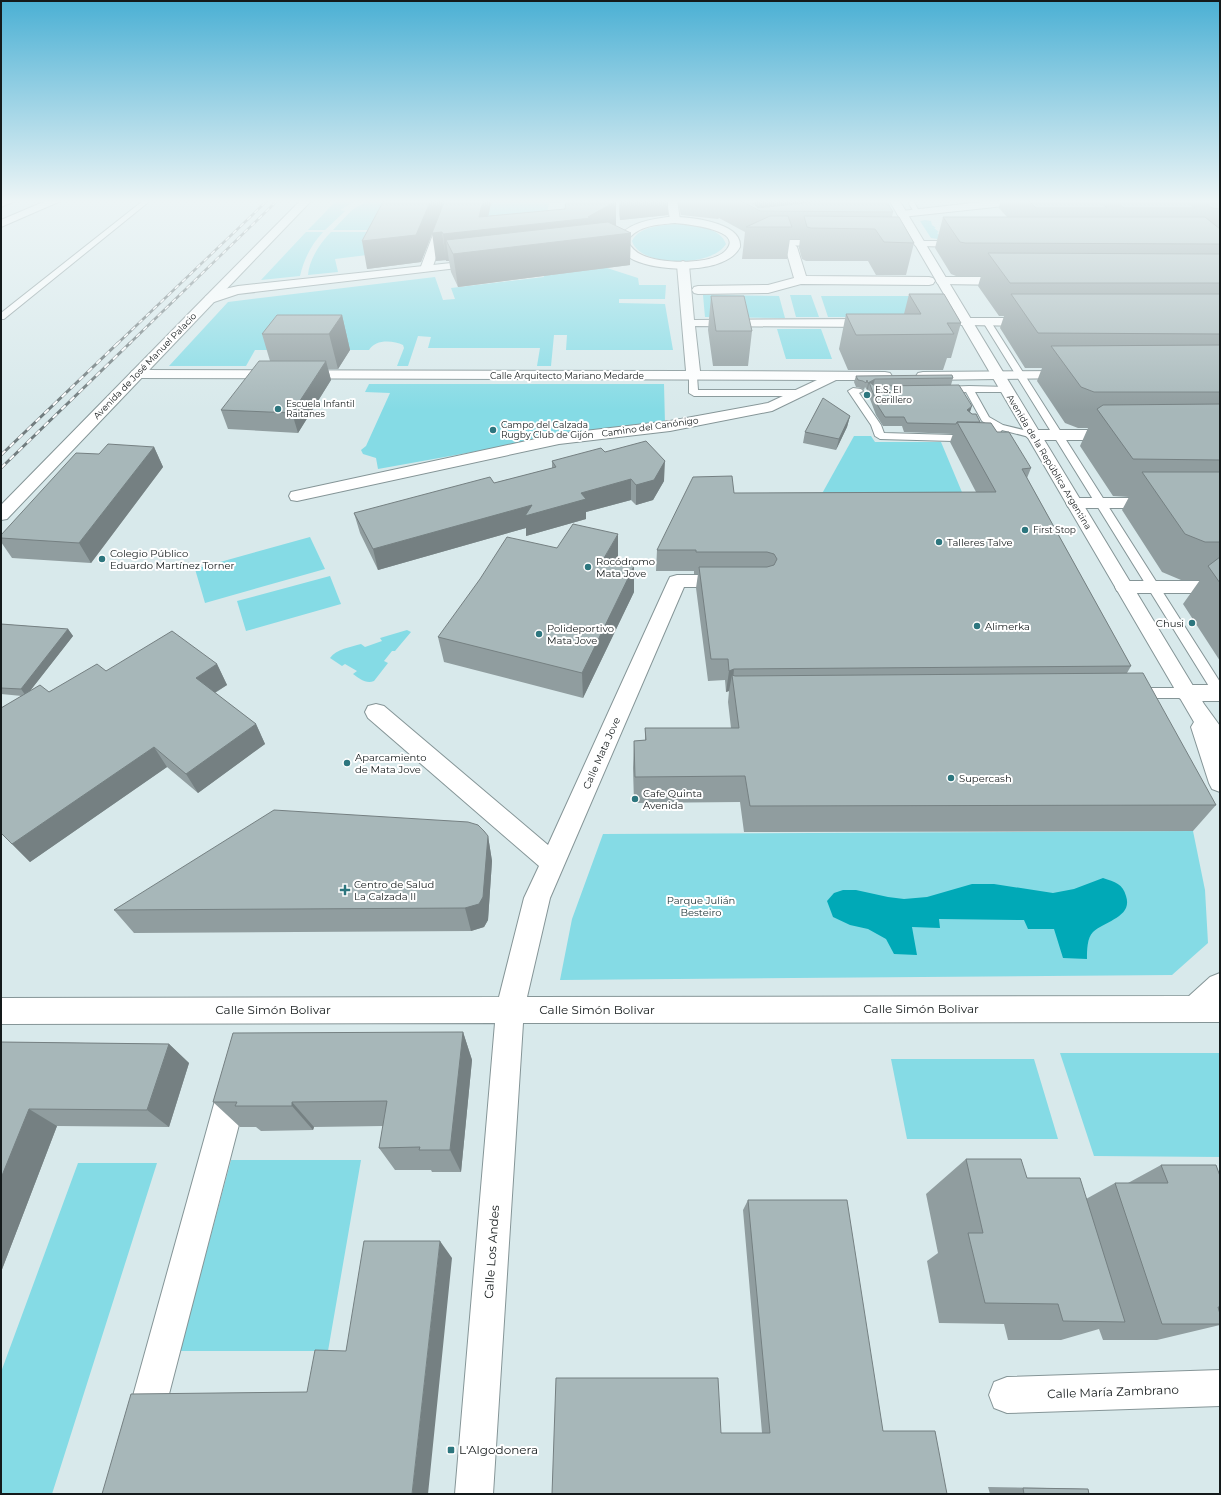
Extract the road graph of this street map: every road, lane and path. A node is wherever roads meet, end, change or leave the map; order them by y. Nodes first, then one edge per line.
1 (60, 270) edge
2 (239, 270) edge
3 (419, 270) edge
4 (682, 270) edge
5 (799, 270) edge
6 (935, 270) edge
7 (802, 280) junction
8 (929, 281) dead end
9 (942, 281) junction
10 (1017, 281) edge
11 (698, 290) dead end
12 (210, 299) junction
13 (1, 317) edge
14 (966, 322) junction
15 (987, 322) junction
16 (1045, 322) edge
17 (698, 323) dead end
18 (886, 323) edge
19 (137, 374) junction
20 (1020, 375) junction
21 (1082, 375) edge
22 (693, 376) junction
23 (998, 376) junction
24 (834, 377) junction
25 (969, 389) junction
26 (1006, 389) junction
27 (931, 390) edge
28 (858, 391) dead end
29 (802, 392) junction
30 (1000, 427) junction
31 (1033, 435) junction
32 (1058, 435) junction
33 (1128, 435) edge
34 (297, 496) dead end
35 (1074, 503) junction
36 (1101, 503) junction
37 (1174, 503) edge
38 (1, 515) edge
39 (749, 581) edge
40 (1124, 587) junction
41 (1153, 587) junction
42 (1220, 587) edge
43 (1125, 693) edge
44 (1220, 693) edge
45 (1191, 701) junction
46 (376, 712) dead end
47 (1220, 743) edge
48 (1220, 783) edge
49 (552, 863) junction
50 (1220, 986) edge
51 (1194, 1009) junction
52 (1220, 1009) edge
53 (510, 1010) junction
54 (1, 1011) edge
55 (241, 1062) edge
56 (1220, 1388) edge
57 (1007, 1395) dead end
58 (136, 1450) edge
59 (474, 1494) edge

1 - 13 lane
2 - 12 street, Avenida de José Manuel Palacio
3 - 12 street
4 - 22 street
5 - 7 street
6 - 9 street, Avenida de la República Argentina
7 - 8 street
7 - 11 street
9 - 10 street
9 - 14 street, Avenida de la República Argentina
12 - 19 street, Avenida de José Manuel Palacio
14 - 15 street
14 - 23 street, Avenida de la República Argentina
15 - 16 street
15 - 20 lane, Avenida de la República Argentina
17 - 18 street
19 - 22 street, Calle Arquitecto Mariano Medarde
19 - 38 street, Avenida de José Manuel Palacio
20 - 21 street, Calle Arquitecto Mariano Medarde
20 - 23 street, Calle Arquitecto Mariano Medarde
20 - 32 lane, Avenida de la República Argentina
22 - 24 street, Calle Arquitecto Mariano Medarde
22 - 29 lane
23 - 24 street, Calle Arquitecto Mariano Medarde
23 - 26 street, Avenida de la República Argentina
24 - 29 street, Camino del Canónigo
25 - 26 lane
25 - 27 lane
25 - 30 lane
26 - 31 street, Avenida de la República Argentina
28 - 30 lane
29 - 34 street, Camino del Canónigo
30 - 31 lane
31 - 32 street
31 - 35 street, Avenida de la República Argentina
32 - 33 street
32 - 36 lane, Avenida de la República Argentina
35 - 36 street
35 - 40 street, Avenida de la República Argentina
36 - 37 street
36 - 41 lane, Avenida de la República Argentina
39 - 49 street, Calle Mata Jove
40 - 41 street
40 - 45 street, Avenida de la República Argentina
41 - 42 street
41 - 44 lane, Avenida de la República Argentina
43 - 45 lane
44 - 45 street
45 - 47 street, Avenida de la República Argentina
45 - 48 street, Avenida de la República Argentina
46 - 49 street
49 - 53 street, Calle Mata Jove
50 - 51 street
51 - 52 street, Calle Simón Bolivar
51 - 53 street, Calle Simón Bolivar
53 - 54 street, Calle Simón Bolivar
53 - 59 street, Calle Los Andes
55 - 58 street
56 - 57 street, Calle María Zambrano

